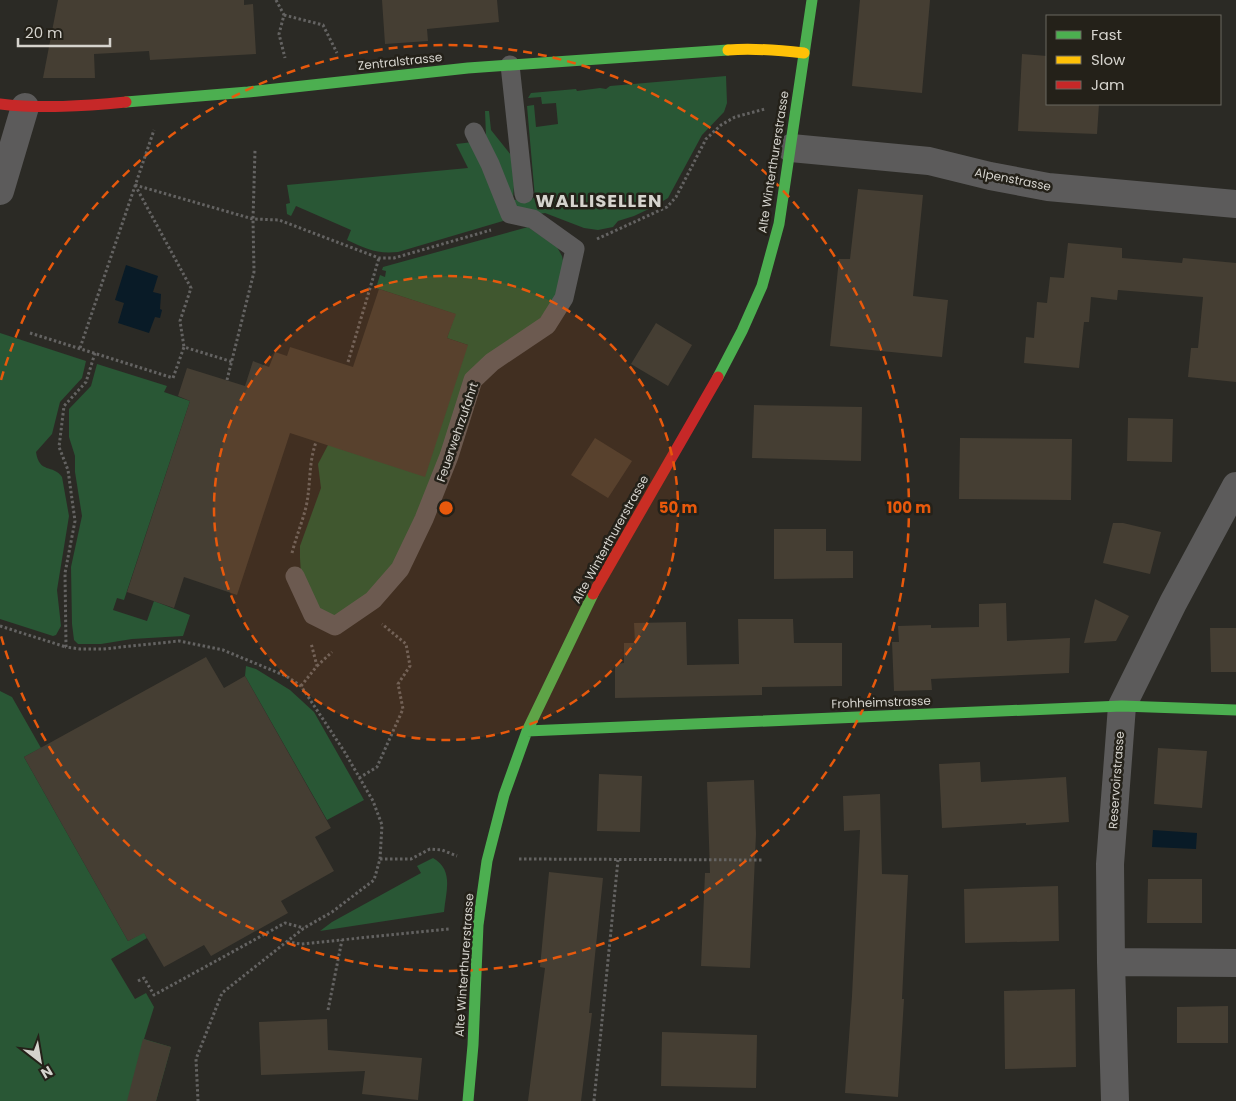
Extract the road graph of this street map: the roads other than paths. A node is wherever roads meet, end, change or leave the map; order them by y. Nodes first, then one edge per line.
1 (812, 0) edge
2 (804, 54) junction
3 (510, 65) junction
4 (13, 106) edge
5 (474, 132) dead end
6 (791, 148) junction
7 (0, 191) edge
8 (524, 194) dead end
9 (1236, 204) edge
10 (1235, 489) edge
11 (296, 576) dead end
12 (1122, 706) junction
13 (1236, 710) edge
14 (527, 731) junction
15 (1111, 962) junction
16 (1236, 963) edge
17 (468, 1101) edge
18 (1115, 1101) edge

1 - 2 street, Alte Winterthurerstrasse
2 - 3 street, Zentralstrasse
2 - 6 street, Alte Winterthurerstrasse
3 - 4 street, Zentralstrasse
3 - 8 lane
4 - 7 street
5 - 11 lane, Feuerwehrzufahrt
6 - 9 street, Alpenstrasse
6 - 14 street, Alte Winterthurerstrasse
10 - 12 street, Reservoirstrasse
12 - 13 street, Frohheimstrasse
12 - 14 street, Frohheimstrasse
12 - 15 street, Reservoirstrasse
14 - 17 street, Alte Winterthurerstrasse
15 - 16 street
15 - 18 street, Reservoirstrasse

